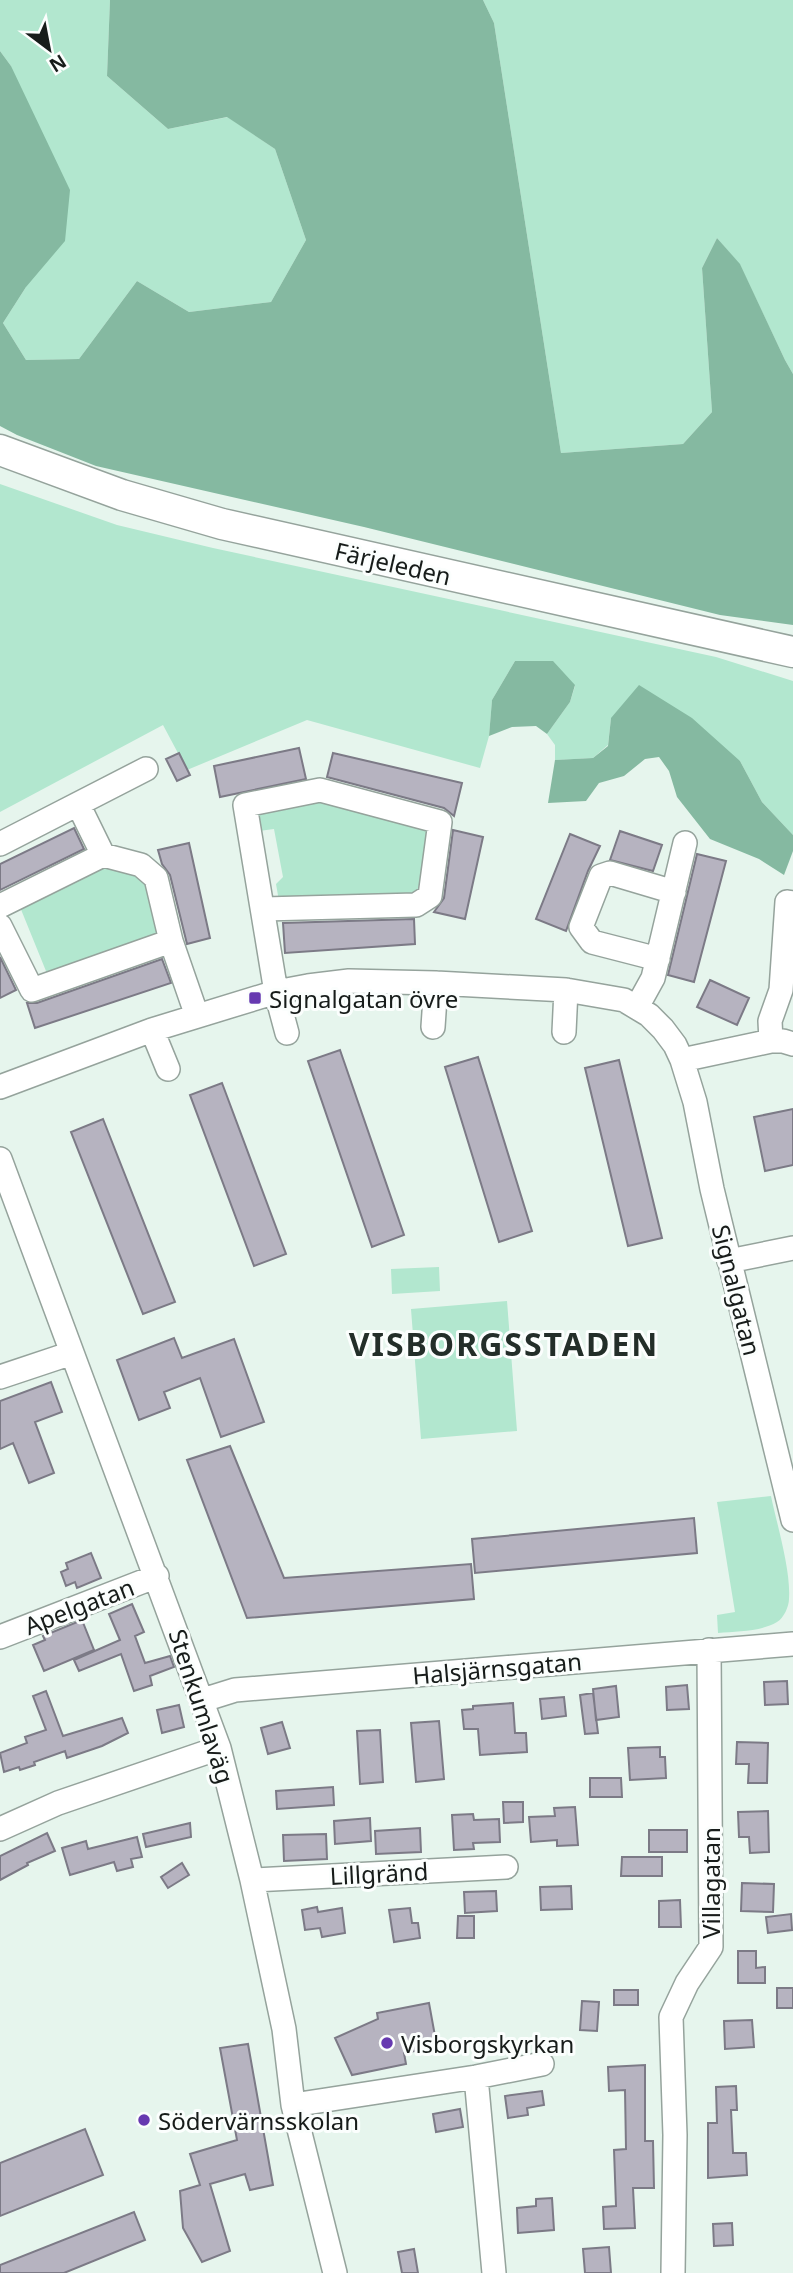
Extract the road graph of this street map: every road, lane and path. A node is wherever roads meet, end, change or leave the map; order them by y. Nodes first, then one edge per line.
1 (0, 450) edge
2 (793, 652) edge
3 (145, 769) dead end
4 (78, 804) junction
5 (685, 843) dead end
6 (0, 844) edge
7 (103, 855) junction
8 (674, 892) junction
9 (793, 903) edge
10 (0, 906) edge
11 (264, 909) junction
12 (0, 926) edge
13 (171, 941) junction
14 (658, 959) junction
15 (436, 983) junction
16 (566, 990) junction
17 (276, 992) junction
18 (637, 1007) junction
19 (197, 1016) junction
20 (433, 1027) dead end
21 (152, 1030) junction
22 (287, 1032) dead end
23 (564, 1032) dead end
24 (782, 1042) edge
25 (682, 1060) junction
26 (168, 1069) dead end
27 (0, 1087) edge
28 (0, 1159) edge
29 (793, 1248) edge
30 (729, 1261) junction
31 (72, 1353) junction
32 (0, 1377) edge
33 (793, 1520) edge
34 (157, 1576) junction
35 (0, 1637) edge
36 (793, 1644) edge
37 (709, 1650) junction
38 (203, 1700) junction
39 (219, 1748) junction
40 (0, 1829) edge
41 (506, 1867) dead end
42 (252, 1880) junction
43 (542, 2064) dead end
44 (476, 2077) junction
45 (293, 2105) junction
46 (335, 2273) edge
47 (494, 2273) edge
48 (673, 2273) edge

1 - 2 main road, Färjeleden
3 - 4 street
4 - 6 street
4 - 7 street
5 - 8 street
7 - 10 street
7 - 13 street
8 - 14 street
8 - 14 street
9 - 24 street
11 - 11 street
11 - 17 street
12 - 13 street
13 - 19 street
14 - 18 street
15 - 16 street, Signalgatan
15 - 17 street, Signalgatan
15 - 20 street
16 - 18 street, Signalgatan
16 - 23 street
17 - 19 street, Signalgatan
17 - 22 street
18 - 25 street, Signalgatan
19 - 21 street, Signalgatan
21 - 26 street
21 - 27 street, Signalgatan
24 - 25 street
25 - 30 street, Signalgatan
28 - 31 street, Stenkumlaväg
29 - 30 street
30 - 33 street, Signalgatan
31 - 32 street
31 - 34 street, Stenkumlaväg
34 - 35 street, Apelgatan
34 - 38 street, Stenkumlaväg
36 - 37 street, Halsjärnsgatan
37 - 38 street, Halsjärnsgatan
37 - 48 street, Villagatan
38 - 39 street, Stenkumlaväg
39 - 40 street
39 - 42 street, Stenkumlaväg
41 - 42 street, Lillgränd
42 - 45 street, Stenkumlaväg
43 - 44 street
44 - 45 street
44 - 47 street
45 - 46 street, Stenkumlaväg

